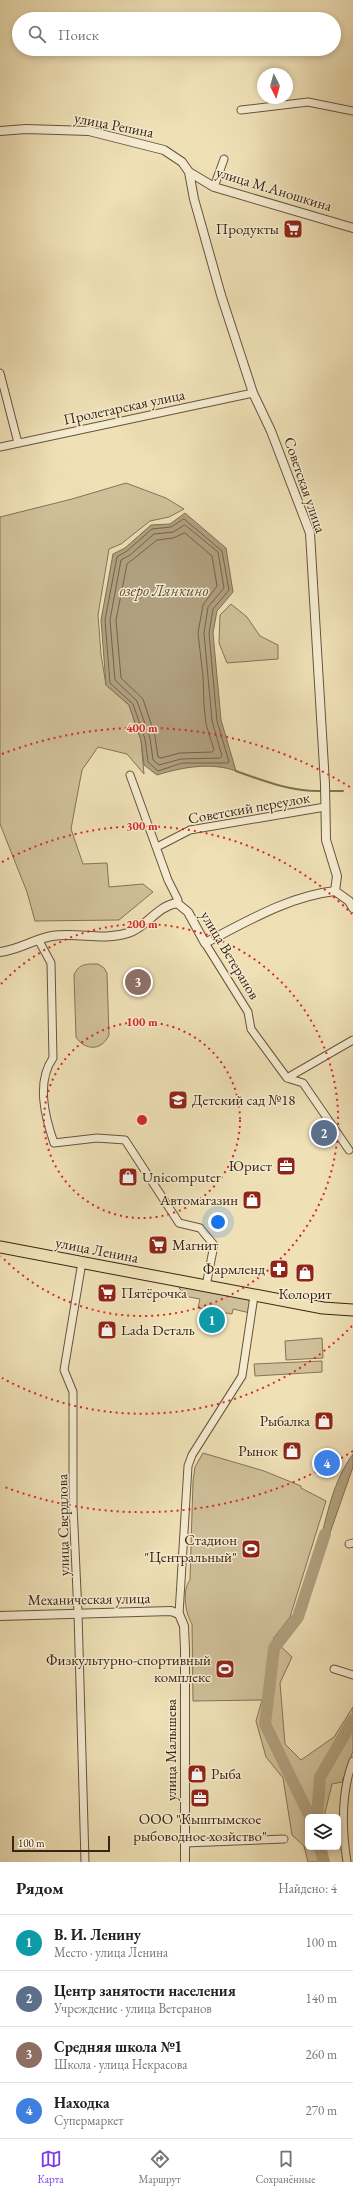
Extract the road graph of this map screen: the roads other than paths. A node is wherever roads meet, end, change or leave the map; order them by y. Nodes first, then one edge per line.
1 (241, 110) dead end
2 (353, 111) edge
3 (0, 131) edge
4 (224, 158) dead end
5 (189, 172) junction
6 (214, 187) junction
7 (353, 228) edge
8 (0, 373) edge
9 (253, 393) junction
10 (18, 442) junction
11 (0, 447) edge
12 (130, 775) dead end
13 (325, 807) junction
14 (157, 847) junction
15 (335, 891) junction
16 (178, 903) junction
17 (353, 908) edge
18 (39, 941) junction
19 (205, 943) junction
20 (0, 952) edge
21 (353, 1040) edge
22 (287, 1078) junction
23 (349, 1150) dead end
24 (0, 1247) edge
25 (82, 1262) junction
26 (206, 1286) junction
27 (254, 1296) junction
28 (353, 1310) edge
29 (78, 1614) junction
30 (179, 1614) junction
31 (0, 1616) edge
32 (334, 1669) dead end
33 (353, 1675) edge
34 (353, 1761) edge
35 (284, 1839) dead end
36 (185, 1843) junction
37 (85, 1862) edge
38 (185, 1862) edge
39 (347, 1862) edge

1 - 2 street
3 - 5 street, улица Репина
4 - 6 street
5 - 6 street, улица М.Аношкина
5 - 9 street, Советская улица
6 - 7 street, улица М.Аношкина
8 - 10 street
9 - 10 street, Пролетарская улица
9 - 13 street, Советская улица
10 - 11 street, Пролетарская улица
12 - 14 street, улица Ветеранов
13 - 14 street, Советский переулок
13 - 15 street, Советская улица
14 - 16 street, улица Ветеранов
15 - 17 street
15 - 19 street
16 - 18 street
16 - 19 street, улица Ветеранов
18 - 20 street
18 - 26 street
19 - 22 street, улица Ветеранов
21 - 22 street
22 - 23 street
24 - 25 main road, улица Ленина
25 - 26 main road, улица Ленина
25 - 29 street, улица Свердлова
26 - 27 main road, улица Ленина
27 - 28 main road, улица Ленина
27 - 30 street, улица Малышева
29 - 30 street, Механическая улица
29 - 31 street, Механическая улица
29 - 37 street, улица Свердлова
30 - 36 street, улица Малышева
32 - 33 street
34 - 39 street
35 - 36 street
36 - 38 street, улица Малышева

